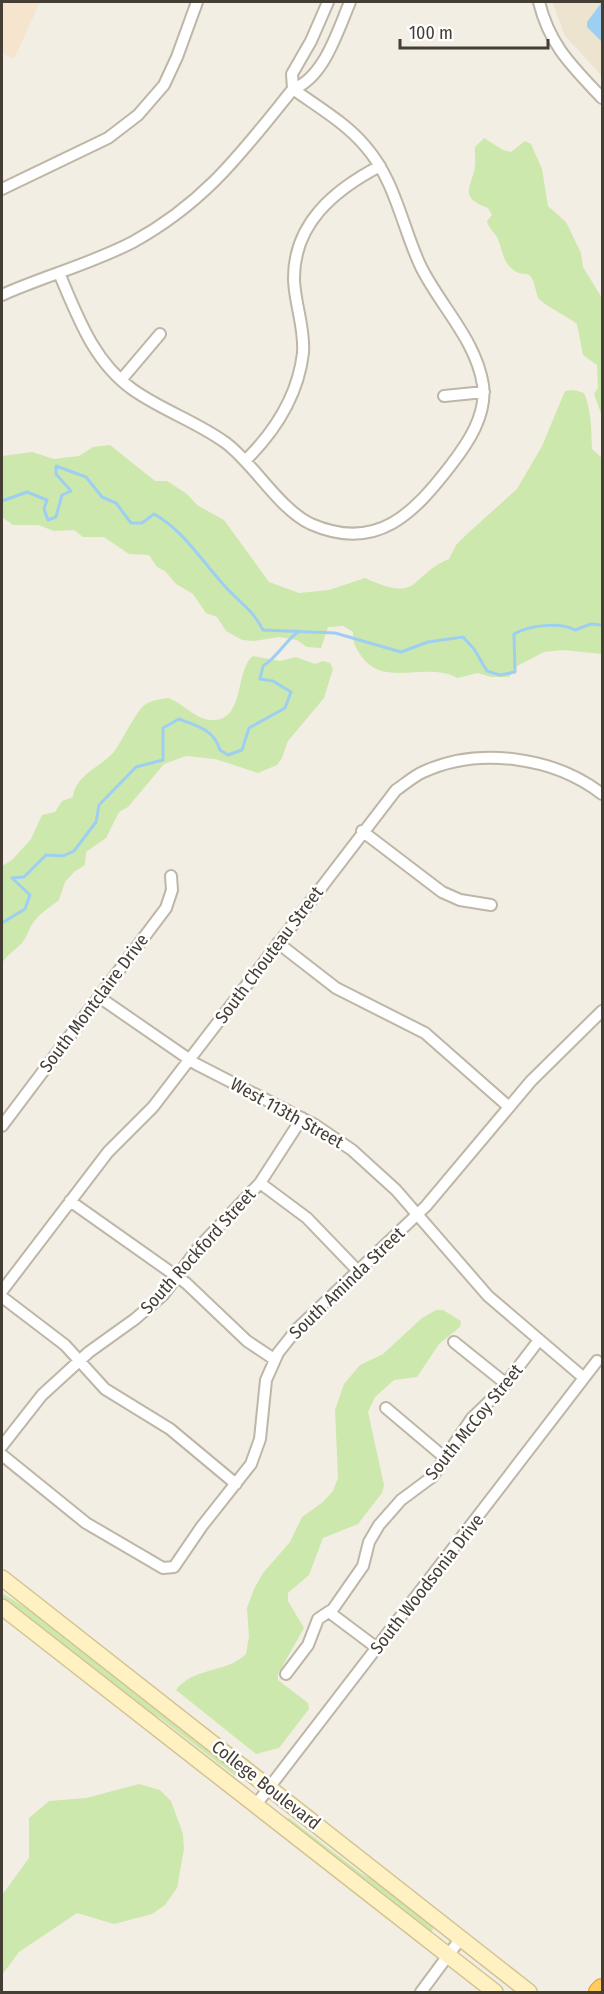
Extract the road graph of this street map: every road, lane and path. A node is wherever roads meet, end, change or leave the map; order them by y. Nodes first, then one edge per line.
1 (197, 2) edge
2 (328, 2) edge
3 (350, 2) edge
4 (539, 2) edge
5 (293, 89) junction
6 (603, 98) edge
7 (380, 166) junction
8 (2, 189) edge
9 (59, 273) junction
10 (2, 295) edge
11 (160, 334) dead end
12 (121, 380) junction
13 (483, 392) junction
14 (444, 396) dead end
15 (246, 459) junction
16 (603, 794) edge
17 (362, 831) junction
18 (171, 876) dead end
19 (491, 905) dead end
20 (278, 943) junction
21 (99, 997) junction
22 (603, 1011) edge
23 (190, 1060) junction
24 (509, 1107) junction
25 (302, 1118) junction
26 (2, 1126) edge
27 (260, 1183) junction
28 (70, 1201) junction
29 (417, 1215) junction
30 (358, 1271) junction
31 (177, 1277) junction
32 (2, 1291) edge
33 (2, 1297) edge
34 (539, 1340) junction
35 (454, 1342) dead end
36 (274, 1359) junction
37 (79, 1361) junction
38 (597, 1361) dead end
39 (584, 1378) junction
40 (505, 1383) junction
41 (386, 1408) dead end
42 (2, 1446) edge
43 (2, 1455) edge
44 (444, 1457) junction
45 (236, 1485) junction
46 (2, 1578) edge
47 (2, 1607) edge
48 (329, 1612) junction
49 (377, 1648) junction
50 (286, 1674) dead end
51 (269, 1788) junction
52 (255, 1806) junction
53 (461, 1938) junction
54 (447, 1955) junction
55 (603, 1989) edge
56 (421, 1992) edge
57 (495, 1992) edge
58 (529, 1992) edge
59 (599, 1992) edge

1 - 8 street
2 - 5 street
3 - 5 street
4 - 6 street
5 - 7 street
5 - 9 street
7 - 13 street
7 - 15 street
9 - 10 street
9 - 12 street
11 - 12 street
12 - 15 street
13 - 14 street
13 - 15 street
16 - 17 street, South Chouteau Street
17 - 19 street
17 - 20 street, South Chouteau Street
18 - 21 street, South Montclaire Drive
20 - 23 street, South Chouteau Street
20 - 24 street
21 - 23 street, West 113th Street
21 - 26 street, South Montclaire Drive
22 - 24 street, South Aminda Street
23 - 25 street, West 113th Street
23 - 28 street, South Chouteau Street
24 - 29 street, South Aminda Street
25 - 27 street, South Rockford Street
25 - 29 street, West 113th Street
27 - 30 street
27 - 31 street, South Rockford Street
28 - 31 street
28 - 32 street, South Chouteau Street
29 - 30 street, South Aminda Street
29 - 34 street, West 113th Street
30 - 36 street, South Aminda Street
31 - 36 street
31 - 37 street, South Rockford Street
33 - 37 street
34 - 39 street, West 113th Street
34 - 40 street, South McCoy Street
35 - 40 street
36 - 45 street, South Aminda Street
37 - 42 street, South Rockford Street
37 - 45 street
38 - 39 street, South Woodsonia Drive
39 - 49 street, South Woodsonia Drive
40 - 44 street, South McCoy Street
41 - 44 street
43 - 45 street, South Aminda Street
44 - 48 street, South McCoy Street
46 - 51 main road, College Boulevard
47 - 52 main road, College Boulevard
48 - 49 street
48 - 50 street, South McCoy Street
49 - 51 street, South Woodsonia Drive
51 - 52 street, South Woodsonia Drive
51 - 53 main road, College Boulevard
52 - 54 main road, College Boulevard
53 - 54 street
53 - 58 main road, College Boulevard
54 - 56 street
54 - 57 main road, College Boulevard
55 - 59 highway

